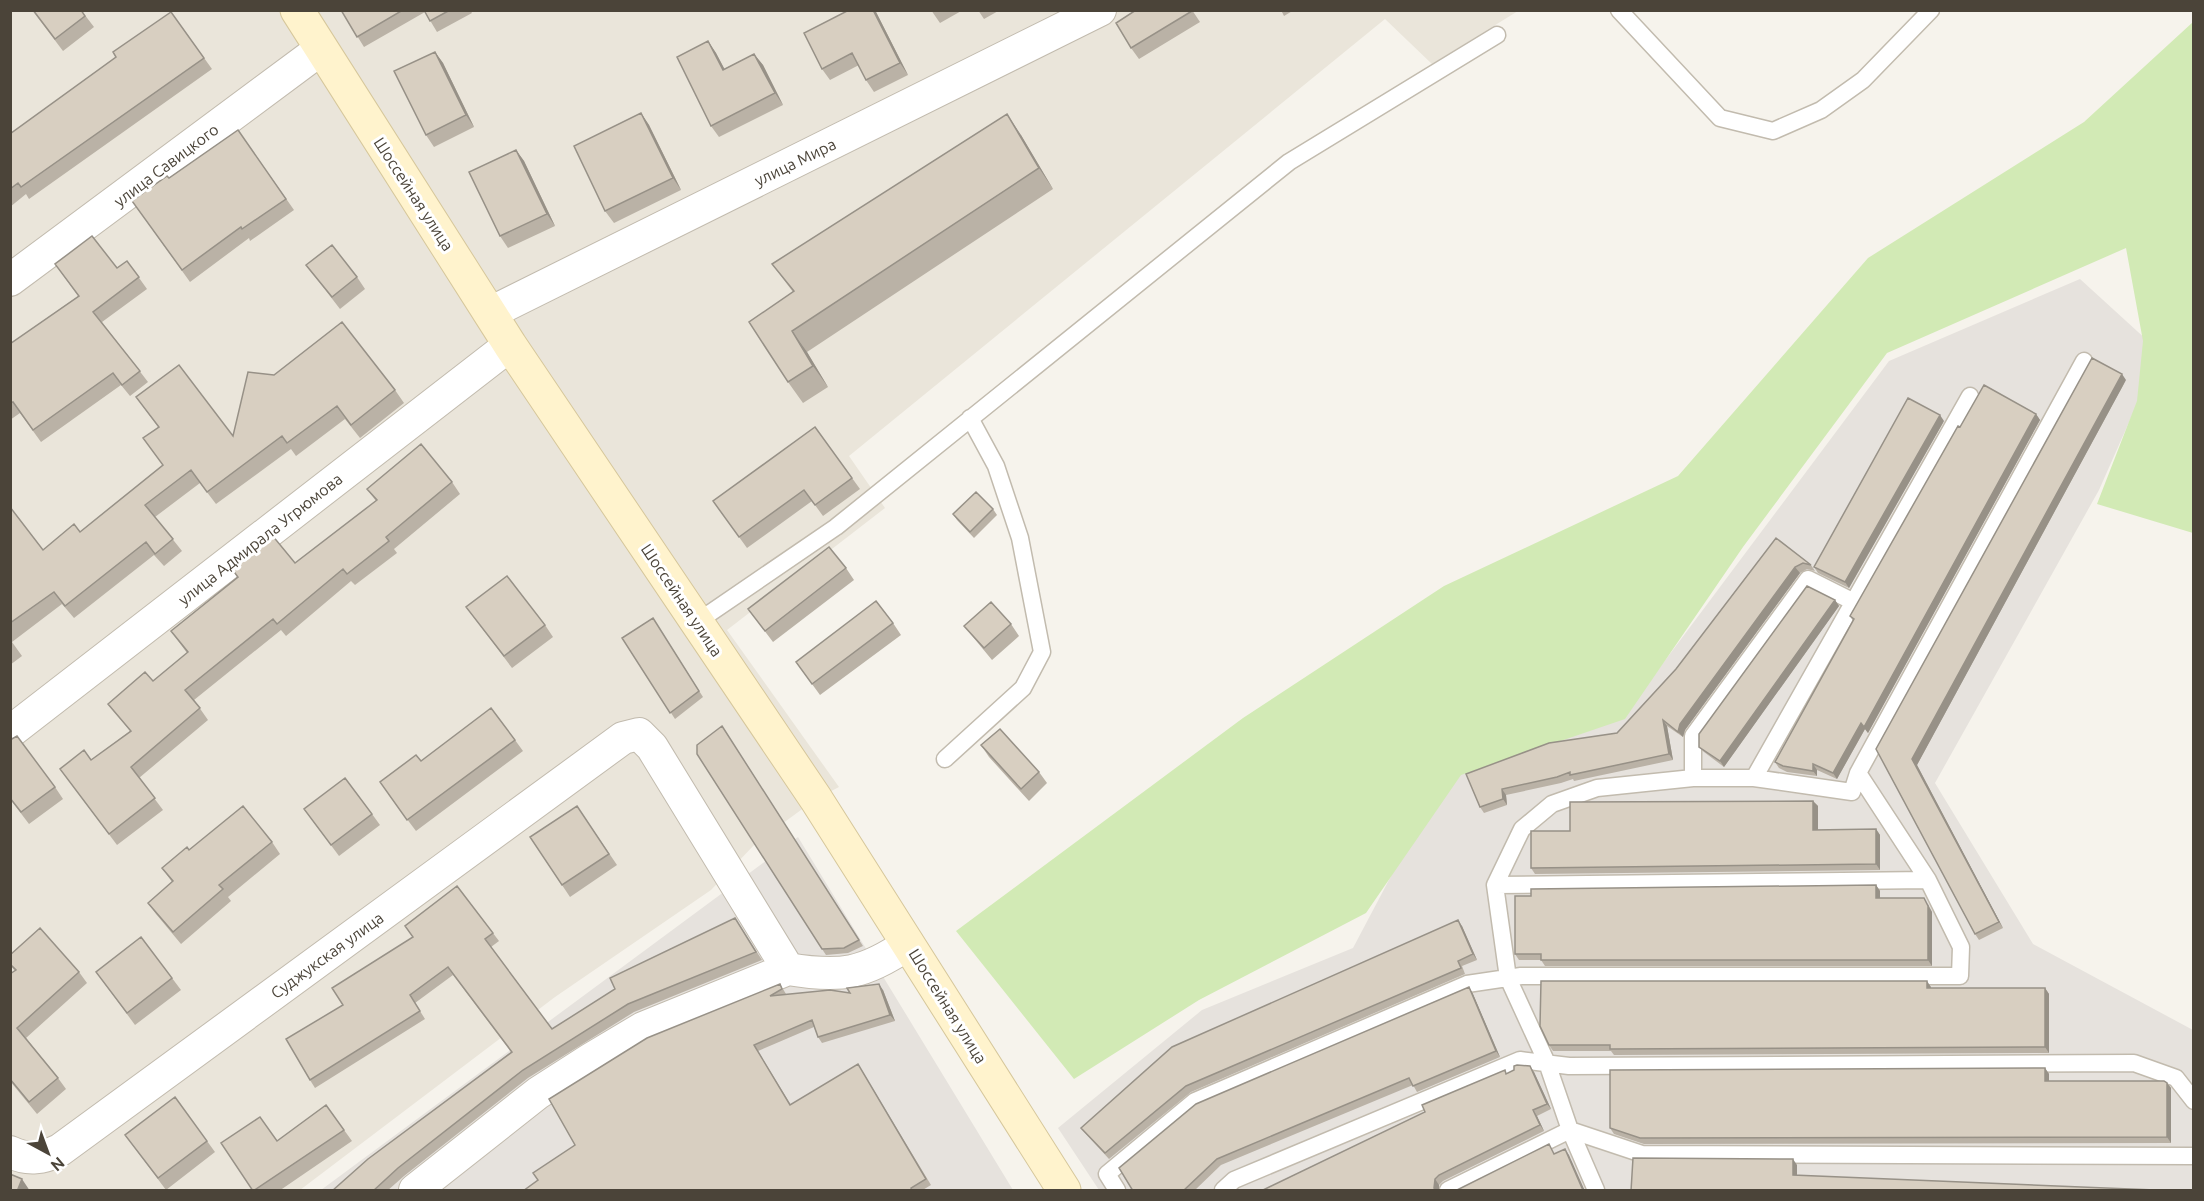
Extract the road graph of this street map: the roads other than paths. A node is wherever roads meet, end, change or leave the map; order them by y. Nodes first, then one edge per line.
1 (297, 10) edge
2 (1100, 10) edge
3 (1619, 10) edge
4 (1931, 10) edge
5 (1497, 35) dead end
6 (321, 50) junction
7 (10, 280) edge
8 (490, 313) junction
9 (510, 345) junction
10 (2084, 361) dead end
11 (1970, 396) dead end
12 (970, 418) junction
13 (1854, 602) junction
14 (697, 622) junction
15 (10, 732) edge
16 (945, 759) dead end
17 (1858, 773) junction
18 (1693, 778) junction
19 (1754, 778) junction
20 (1929, 880) junction
21 (1495, 885) junction
22 (908, 944) junction
23 (789, 969) junction
24 (1508, 978) junction
25 (1547, 1064) junction
26 (2193, 1101) edge
27 (1570, 1130) junction
28 (10, 1152) edge
29 (2193, 1156) edge
30 (415, 1191) edge
31 (1065, 1191) edge
32 (1117, 1191) edge
33 (1223, 1191) edge
34 (1448, 1191) edge
35 (1596, 1191) edge

1 - 6 street, Шоссейная улица
2 - 8 street, улица Мира
3 - 4 lane
5 - 12 lane
6 - 7 street, улица Савицкого
6 - 8 street, Шоссейная улица
8 - 9 street, Шоссейная улица
9 - 14 street, Шоссейная улица
9 - 15 street, улица Адмирала Угрюмова
10 - 17 lane
11 - 13 lane
12 - 14 lane
12 - 16 lane
13 - 18 lane
13 - 19 lane
14 - 22 street, Шоссейная улица
17 - 19 lane
17 - 20 lane
18 - 19 lane
18 - 21 lane
20 - 21 lane
20 - 24 lane
21 - 24 lane
22 - 23 street
22 - 31 street, Шоссейная улица
23 - 28 street, Суджукская улица
23 - 30 street
24 - 25 lane
24 - 32 lane
25 - 26 lane
25 - 27 lane
25 - 33 lane
27 - 29 lane
27 - 34 lane
27 - 35 lane

